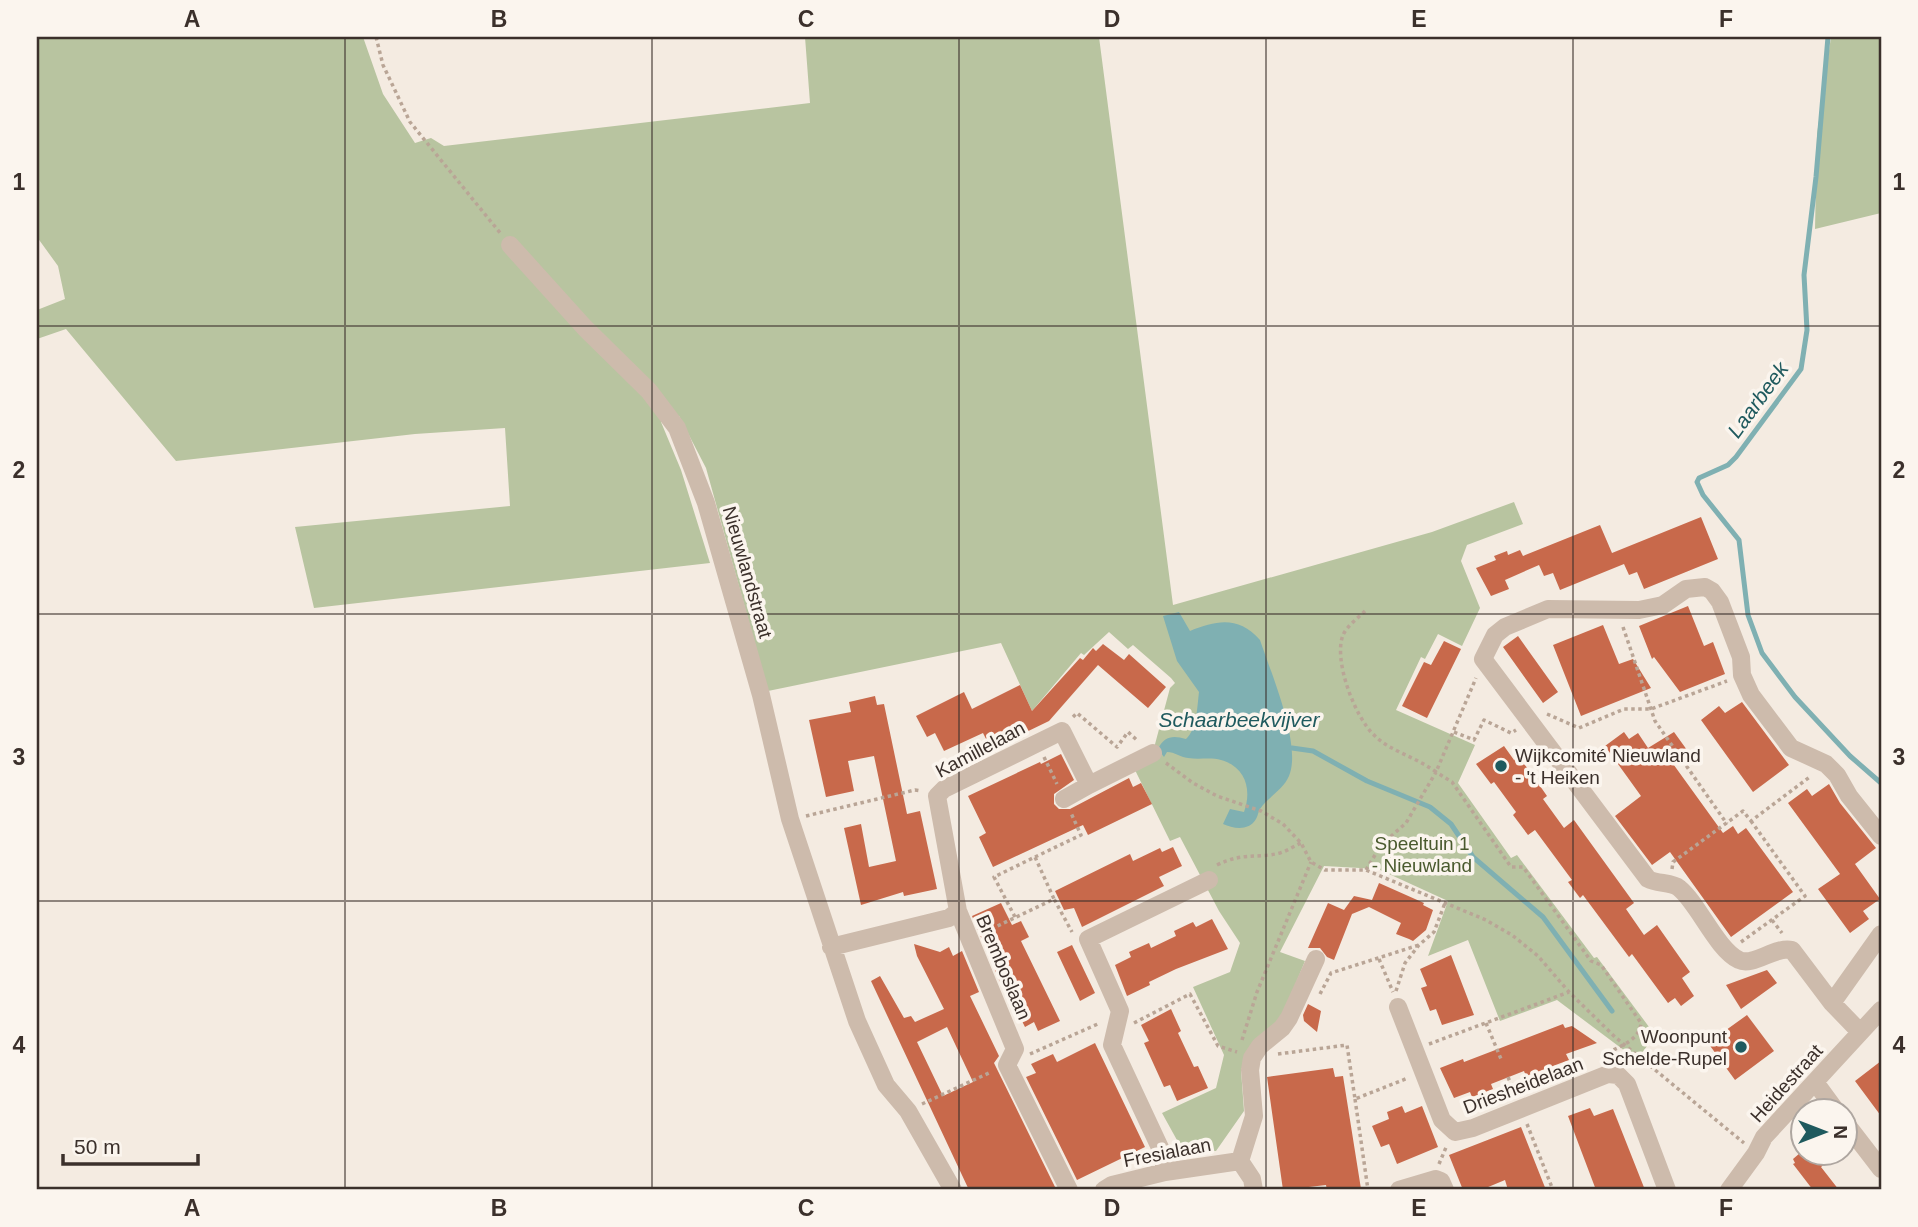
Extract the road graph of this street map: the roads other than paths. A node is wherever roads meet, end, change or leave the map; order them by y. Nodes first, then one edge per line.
1 (510, 245) road end
2 (1153, 753) dead end
3 (1089, 785) junction
4 (1064, 799) dead end
5 (1881, 836) edge
6 (1209, 880) road end
7 (958, 911) junction
8 (1881, 934) edge
9 (831, 947) junction
10 (1316, 959) dead end
11 (1832, 1003) junction
12 (1398, 1007) dead end
13 (1881, 1010) edge
14 (1860, 1032) junction
15 (1815, 1082) junction
16 (1827, 1098) edge
17 (1858, 1139) edge
18 (1240, 1161) junction
19 (1881, 1169) edge
20 (1165, 1171) junction
21 (1441, 1185) edge
22 (950, 1189) edge
23 (1069, 1190) edge
24 (1104, 1190) edge
25 (1254, 1190) edge
26 (1399, 1190) edge
27 (1667, 1190) edge
28 (1729, 1190) edge

1 - 9 street, Nieuwlandstraat
2 - 3 street
3 - 4 street
3 - 7 street, Kamillelaan
5 - 11 street
6 - 20 street
7 - 9 street
7 - 23 street, Bremboslaan
8 - 11 street
9 - 22 street, Nieuwlandstraat
10 - 18 street, Fresialaan
11 - 14 street
12 - 27 street, Driesheidelaan
13 - 14 street, Heidestraat
14 - 15 street, Heidestraat
15 - 16 street
15 - 28 street, Heidestraat
17 - 19 street
18 - 20 street, Fresialaan
18 - 25 street, Fresialaan
20 - 24 street, Fresialaan
21 - 26 street

